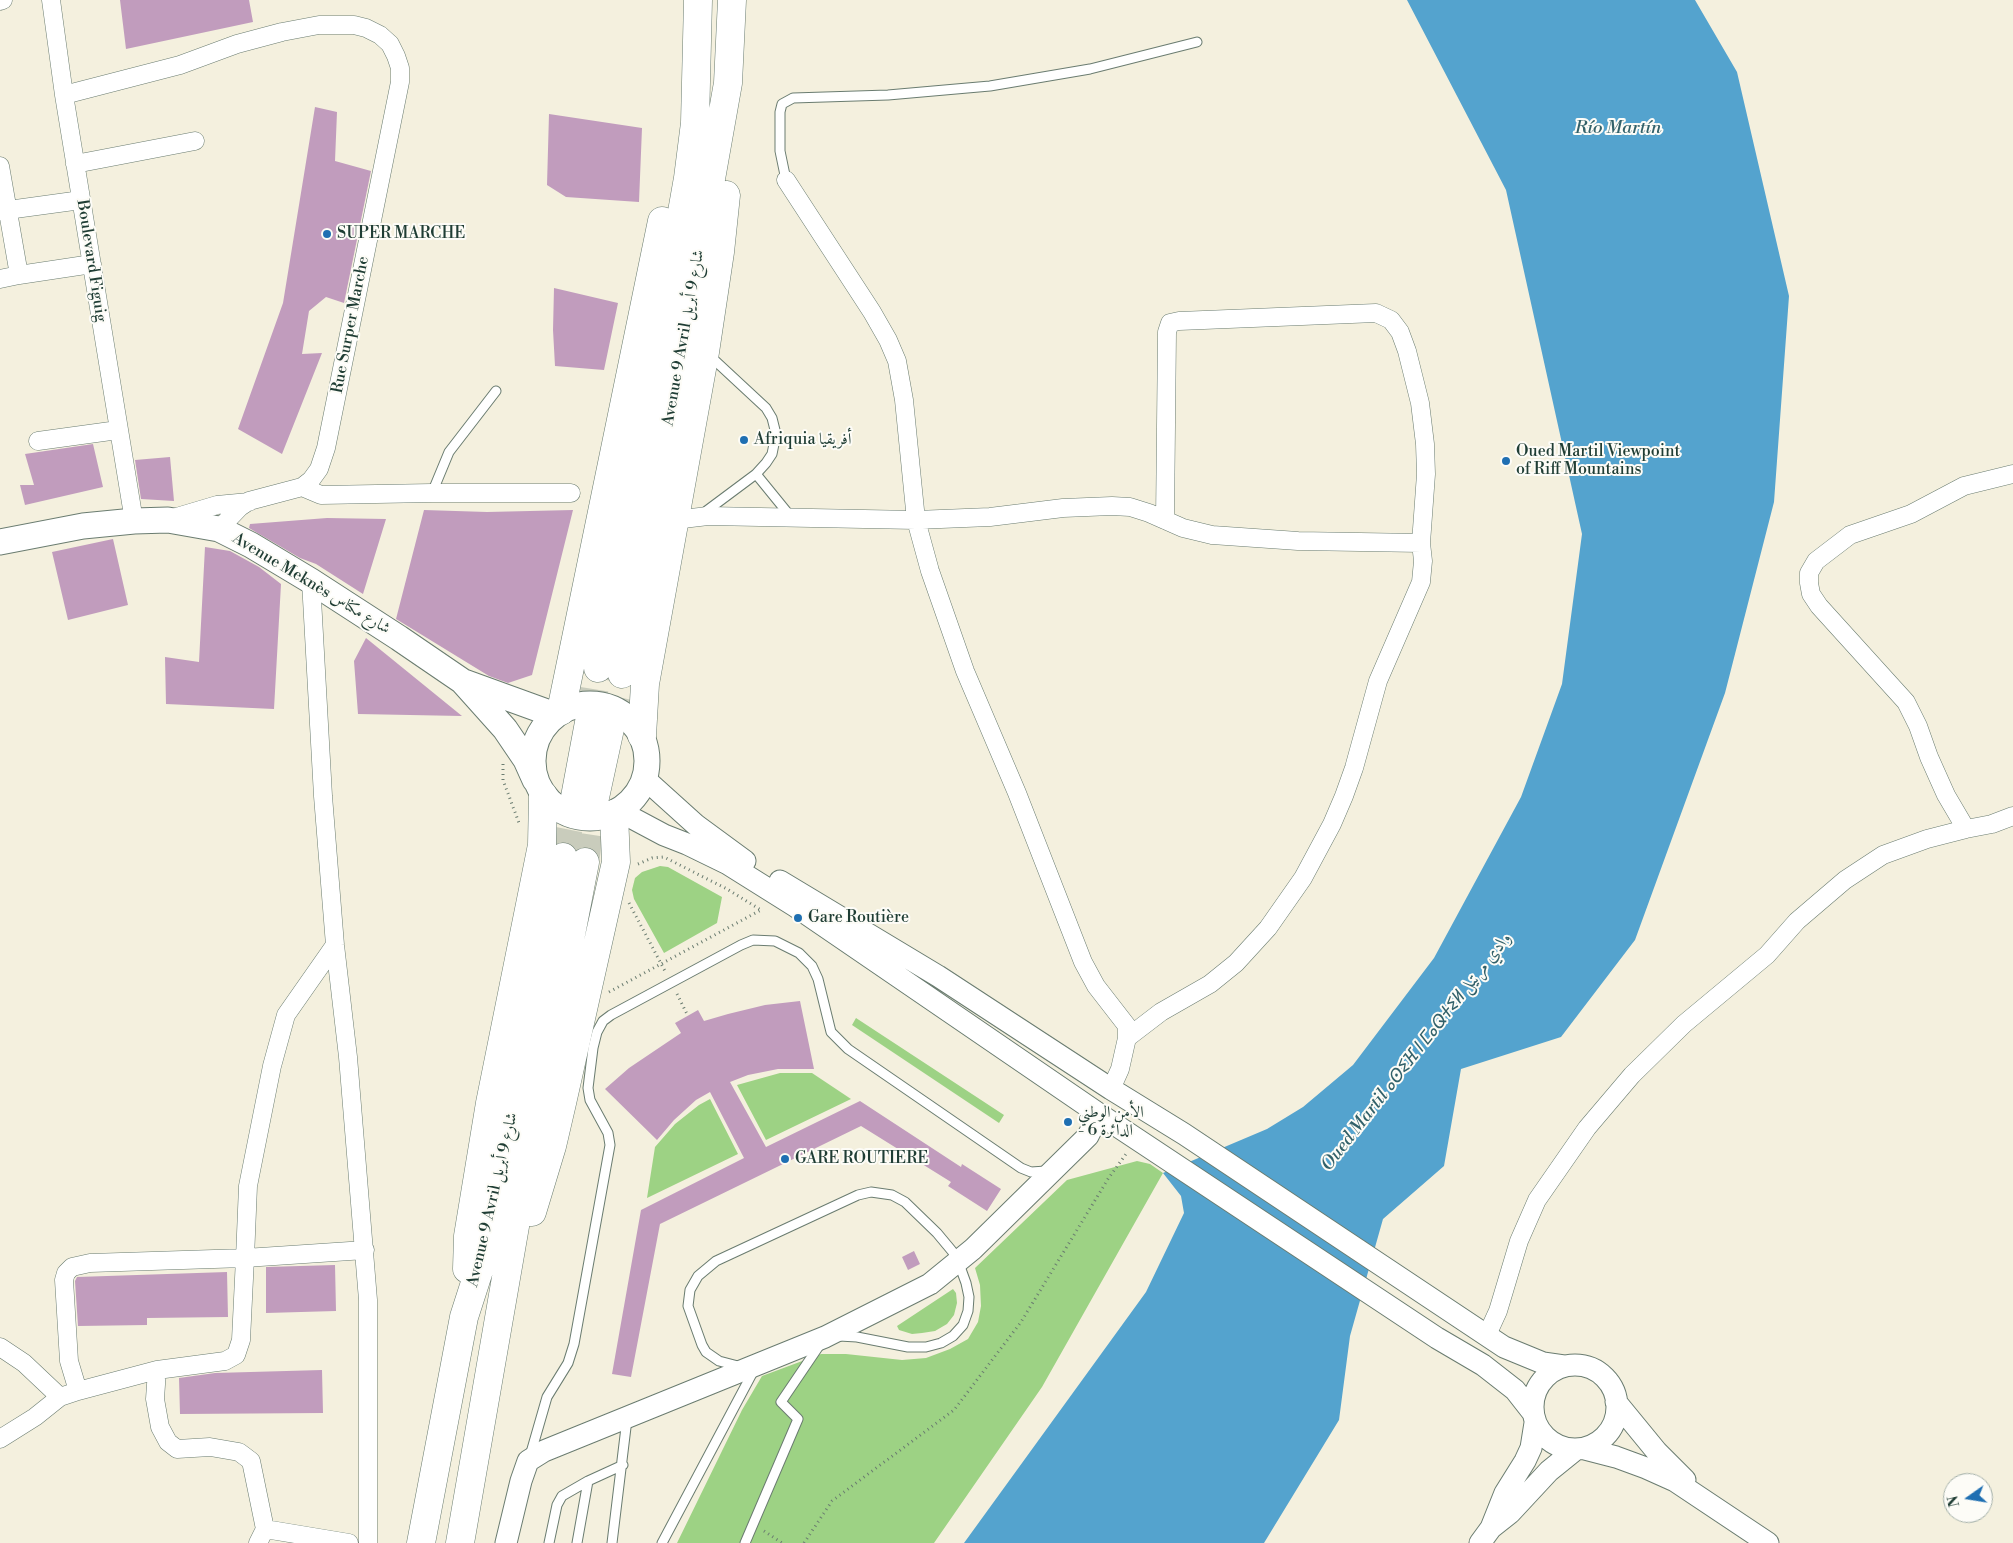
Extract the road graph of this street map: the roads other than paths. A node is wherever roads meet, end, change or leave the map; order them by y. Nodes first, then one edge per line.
1 (51, 0) edge
2 (698, 0) edge
3 (732, 0) edge
4 (1197, 42) dead end
5 (697, 53) junction
6 (728, 83) junction
7 (64, 95) junction
8 (195, 141) dead end
9 (75, 164) junction
10 (0, 166) edge
11 (786, 180) joint
12 (81, 200) junction
13 (4, 211) edge
14 (92, 264) junction
15 (19, 275) junction
16 (0, 278) edge
17 (705, 352) junction
18 (496, 392) dead end
19 (118, 430) junction
20 (38, 441) dead end
21 (756, 474) junction
22 (2013, 474) edge
23 (302, 487) junction
24 (432, 492) junction
25 (571, 493) dead end
26 (249, 502) junction
27 (791, 517) junction
28 (687, 518) junction
29 (168, 520) junction
30 (916, 520) junction
31 (1165, 520) junction
32 (134, 521) junction
33 (219, 529) junction
34 (0, 542) edge
35 (1421, 543) junction
36 (311, 582) junction
37 (462, 681) junction
38 (558, 713) junction
39 (600, 721) tunnel mouth
40 (642, 736) junction
41 (645, 779) junction
42 (539, 787) junction
43 (601, 806) junction
44 (2013, 816) edge
45 (1966, 829) junction
46 (335, 945) junction
47 (1127, 1038) junction
48 (1111, 1089) junction
49 (1098, 1114) junction
50 (1054, 1168) junction
51 (365, 1250) junction
52 (246, 1258) junction
53 (958, 1261) junction
54 (502, 1302) junction
55 (464, 1317) junction
56 (1487, 1335) junction
57 (825, 1337) junction
58 (0, 1347) edge
59 (756, 1365) junction
60 (1564, 1366) junction
61 (157, 1370) junction
62 (78, 1391) junction
63 (60, 1397) junction
64 (1616, 1402) junction
65 (627, 1416) junction
66 (1534, 1418) junction
67 (0, 1439) edge
68 (1580, 1449) junction
69 (528, 1461) junction
70 (623, 1465) junction
71 (588, 1480) junction
72 (1702, 1498) junction
73 (262, 1536) edge
74 (1485, 1536) edge
75 (349, 1543) edge
76 (368, 1543) edge
77 (421, 1543) edge
78 (460, 1543) edge
79 (506, 1543) edge
80 (549, 1543) edge
81 (576, 1543) edge
82 (612, 1543) edge
83 (662, 1543) edge
84 (745, 1543) edge
85 (1768, 1543) edge

1 - 7 street, Boulevard Figuig
2 - 5 highway, Avenue 9 Avril شارع 9 أبريل
3 - 6 highway, Avenue 9 Avril شارع 9 أبريل
4 - 11 lane
5 - 6 highway, Avenue 9 Avril شارع 9 أبريل
5 - 38 highway
6 - 17 highway
7 - 9 street, Boulevard Figuig
7 - 23 street, Rue Surper Marche
8 - 9 street
9 - 12 street, Boulevard Figuig
10 - 13 street
11 - 30 street
12 - 13 street
12 - 14 street, Boulevard Figuig
13 - 15 street
14 - 15 street
14 - 19 street, Boulevard Figuig
15 - 16 street
17 - 21 lane
17 - 28 highway
18 - 24 lane
19 - 20 street
19 - 32 street, Boulevard Figuig
21 - 27 lane
21 - 28 lane
22 - 45 street
23 - 24 street
23 - 26 street
24 - 25 street
26 - 29 street
26 - 33 street
27 - 28 street
27 - 30 street
28 - 40 highway
29 - 32 main road, Avenue Meknès شارع مكناس
29 - 33 main road, Avenue Meknès شارع مكناس
30 - 31 street
30 - 47 street
31 - 35 street
31 - 35 street
32 - 34 main road, Avenue Meknès شارع مكناس
33 - 36 main road, Avenue Meknès شارع مكناس
35 - 47 street
36 - 37 main road, Avenue Meknès شارع مكناس
36 - 46 street
37 - 38 main road, Avenue Meknès شارع مكناس
37 - 42 main road, Avenue Meknès شارع مكناس
38 - 40 main road
38 - 42 main road
39 - 43 highway
40 - 41 main road
41 - 43 main road
41 - 48 street
42 - 43 main road
42 - 55 highway
43 - 49 street
43 - 54 highway
44 - 45 street
45 - 56 street
46 - 51 street
46 - 52 street
47 - 48 street
48 - 56 street
49 - 50 street
49 - 66 street
50 - 53 street
50 - 69 lane
51 - 52 street
51 - 76 street
52 - 61 street
52 - 62 street
53 - 57 street
53 - 57 lane
53 - 59 lane
54 - 55 highway, Avenue 9 Avril شارع 9 أبريل
54 - 78 highway, Avenue 9 Avril شارع 9 أبريل
55 - 77 highway, Avenue 9 Avril شارع 9 أبريل
56 - 60 street
57 - 59 street
57 - 84 lane
58 - 63 street
59 - 65 street
59 - 83 lane
60 - 64 street
60 - 66 street
61 - 62 street
61 - 73 street
62 - 63 street
63 - 67 street
64 - 68 street
64 - 72 street
65 - 69 street
65 - 70 lane
66 - 68 street
66 - 74 street
68 - 72 street
68 - 74 street
69 - 79 street
70 - 71 lane
70 - 82 lane
71 - 80 lane
71 - 81 lane
72 - 85 street
73 - 75 street

